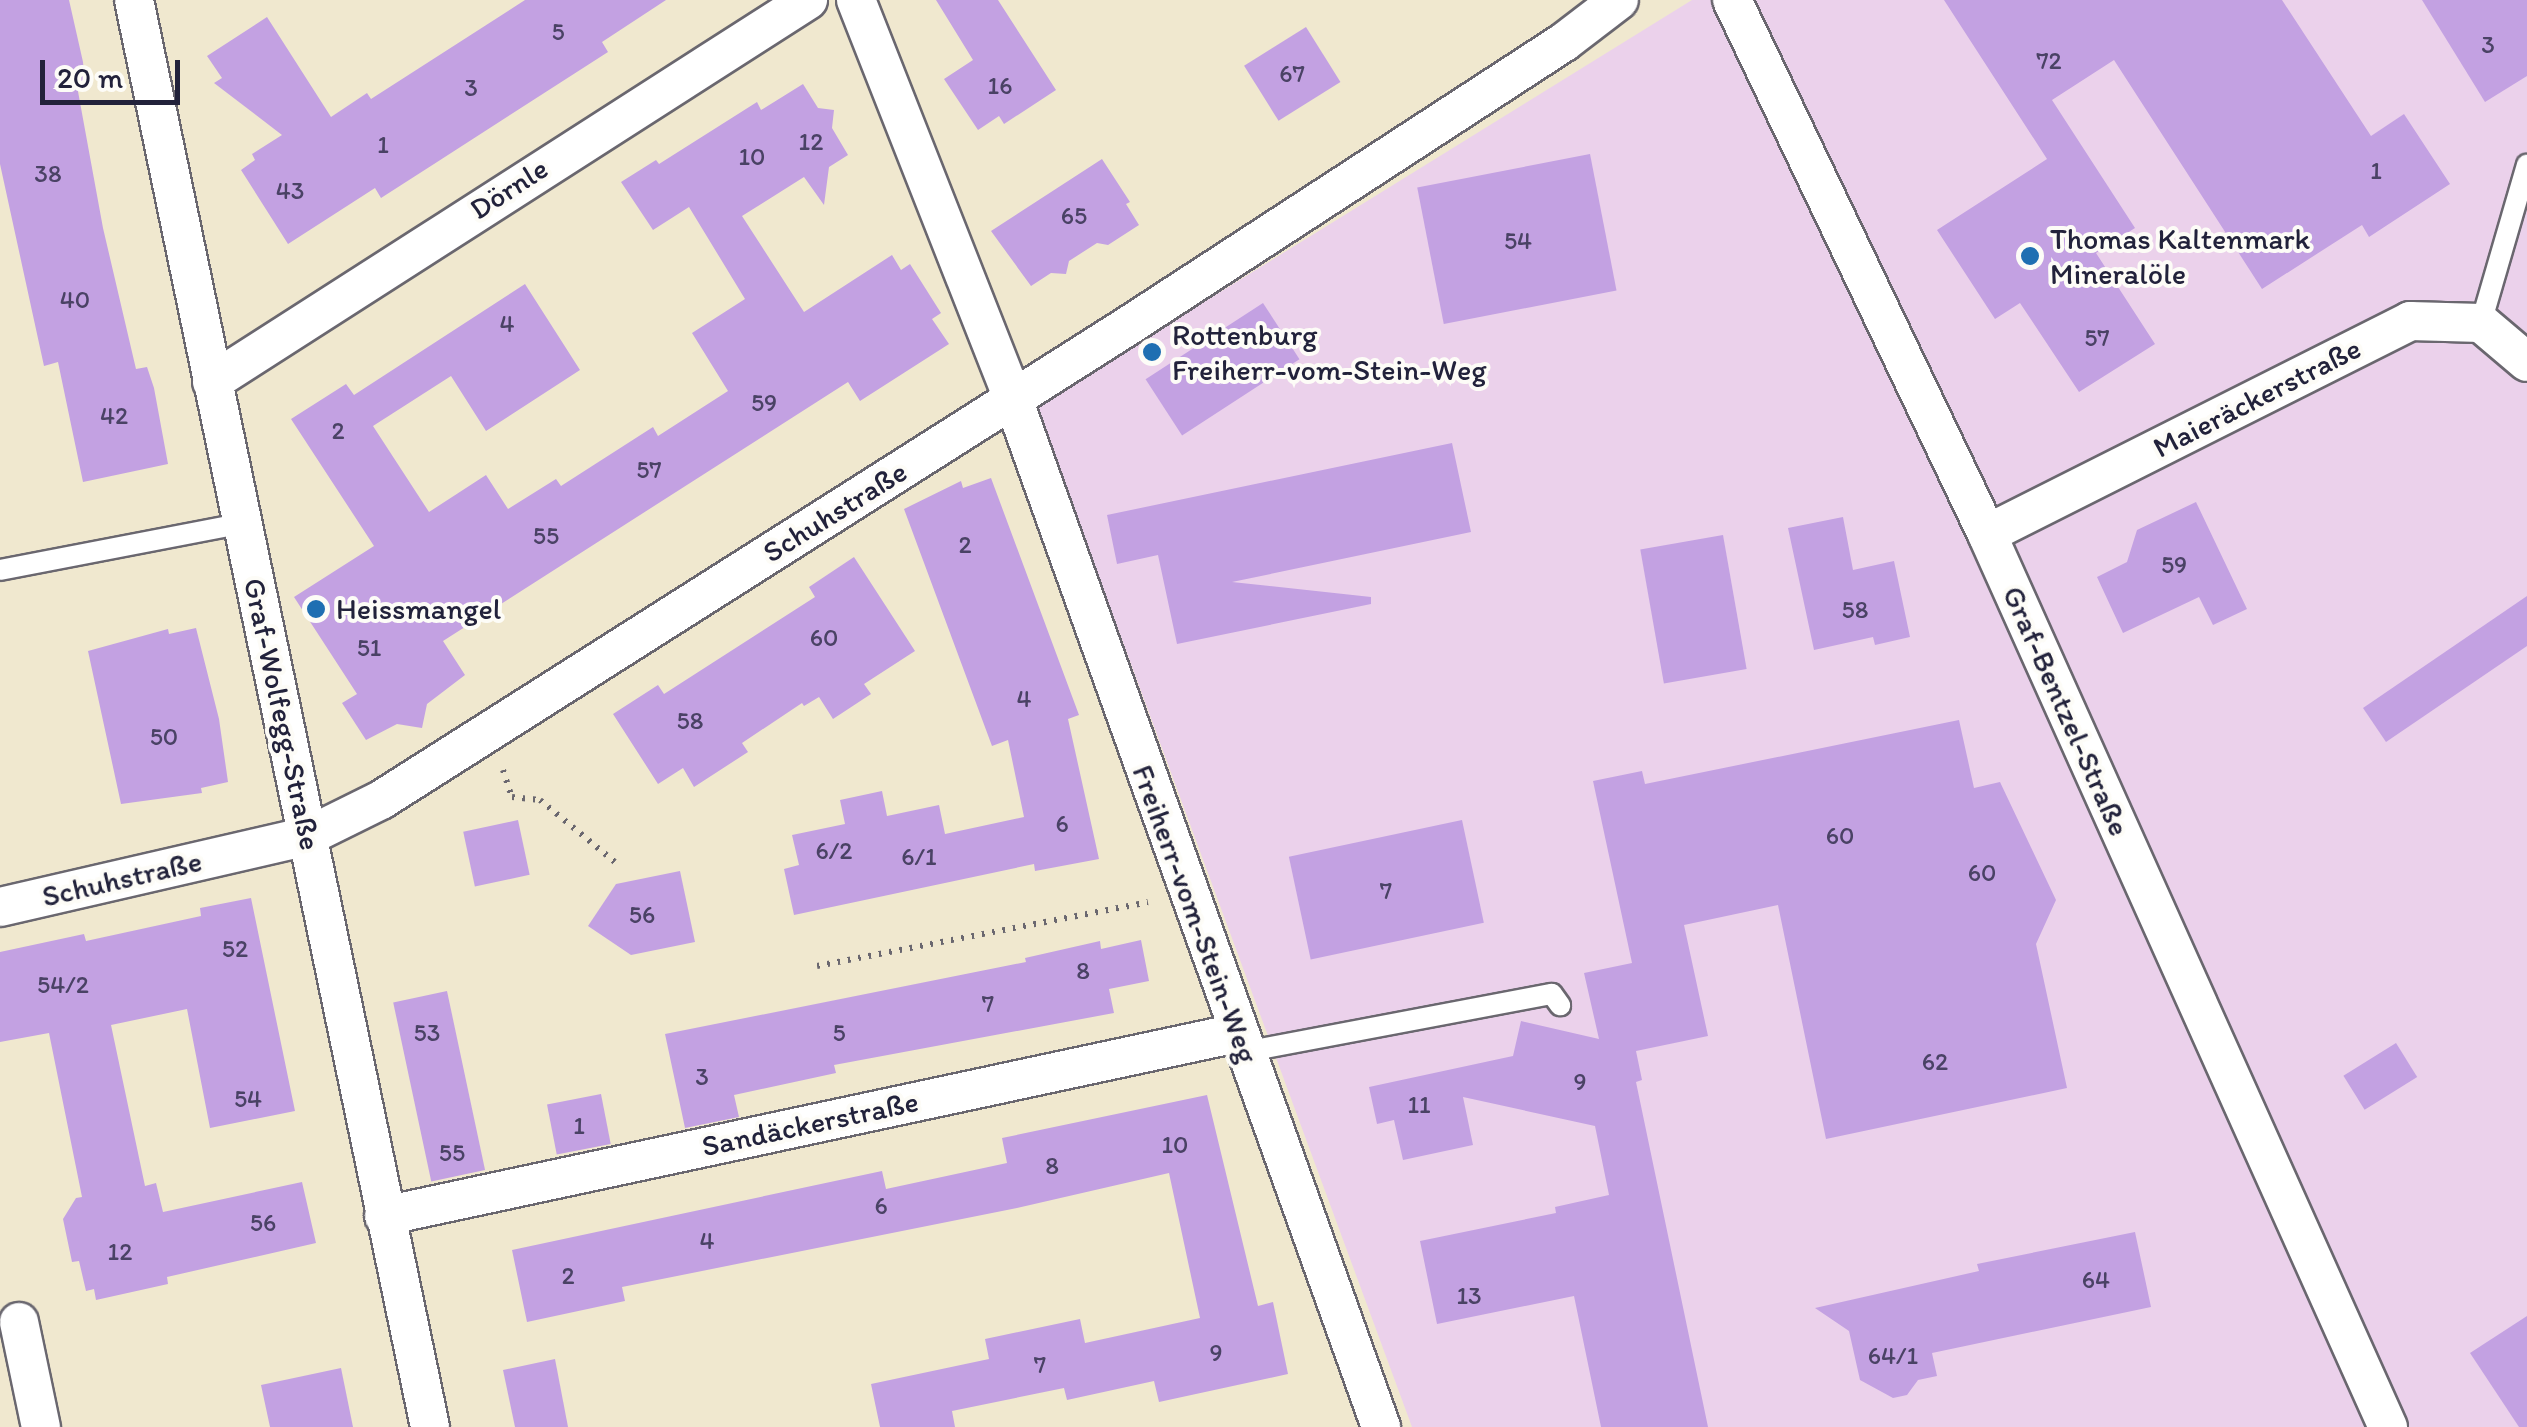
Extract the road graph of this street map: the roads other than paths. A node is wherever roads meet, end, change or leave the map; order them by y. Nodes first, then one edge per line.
1 (134, 0) edge
2 (808, 0) edge
3 (856, 0) edge
4 (1618, 0) edge
5 (1732, 0) edge
6 (2527, 165) edge
7 (2481, 323) junction
8 (2527, 362) edge
9 (212, 382) junction
10 (1013, 399) junction
11 (243, 523) junction
12 (1987, 534) junction
13 (0, 570) edge
14 (308, 836) junction
15 (0, 907) edge
16 (1560, 1006) dead end
17 (1241, 1042) junction
18 (384, 1216) junction
19 (19, 1322) dead end
20 (40, 1427) edge
21 (430, 1427) edge
22 (1382, 1427) edge
23 (2388, 1427) edge

1 - 9 street, Graf-Wolfegg-Straße
2 - 9 street, Dörnle
3 - 10 street
4 - 10 street, Schuhstraße
5 - 12 street, Graf-Bentzel-Straße
6 - 7 lane
7 - 8 street
7 - 12 street, Maieräckerstraße
9 - 11 street, Graf-Wolfegg-Straße
10 - 14 street, Schuhstraße
10 - 17 street, Freiherr-vom-Stein-Weg
11 - 13 lane
11 - 14 street, Graf-Wolfegg-Straße
12 - 23 street, Graf-Bentzel-Straße
14 - 15 street, Schuhstraße
14 - 18 street, Graf-Wolfegg-Straße
16 - 17 lane
17 - 18 street, Sandäckerstraße
17 - 22 street, Freiherr-vom-Stein-Weg
18 - 21 street, Graf-Wolfegg-Straße
19 - 20 street

